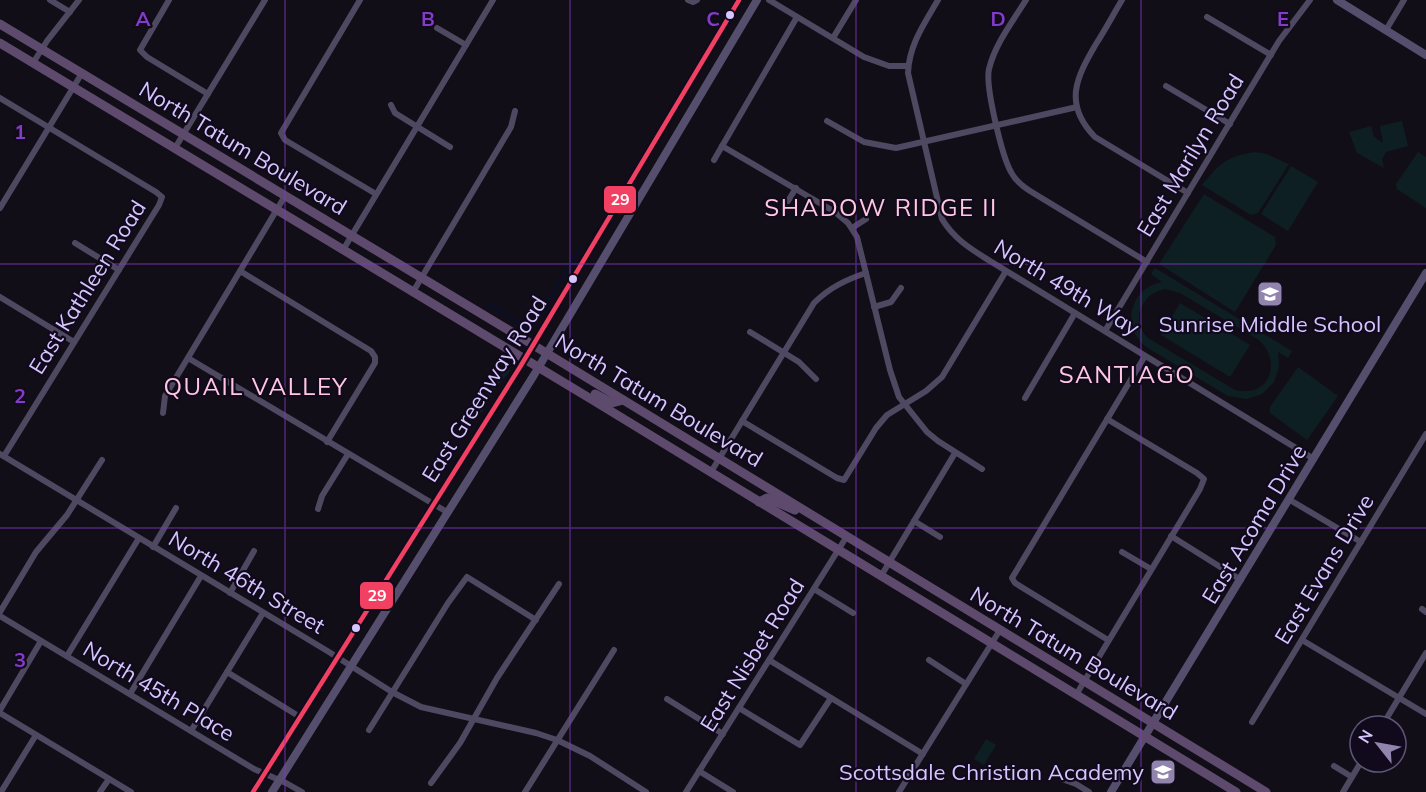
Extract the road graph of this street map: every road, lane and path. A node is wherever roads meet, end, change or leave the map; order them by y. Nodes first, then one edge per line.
1 (50, 0) edge
2 (79, 0) edge
3 (169, 0) edge
4 (265, 0) edge
5 (360, 0) edge
6 (493, 0) edge
7 (688, 0) edge
8 (697, 0) edge
9 (739, 0) edge
10 (757, 0) edge
11 (769, 0) edge
12 (856, 0) edge
13 (938, 0) edge
14 (1026, 0) edge
15 (1122, 0) edge
16 (1310, 0) edge
17 (1337, 0) edge
18 (1404, 0) edge
19 (70, 12) junction
20 (797, 16) junction
21 (1207, 17) dead end
22 (0, 24) edge
23 (437, 28) dead end
24 (1386, 30) junction
25 (833, 38) junction
26 (0, 43) edge
27 (466, 45) junction
28 (42, 50) junction
29 (1426, 54) edge
30 (1270, 55) junction
31 (33, 63) junction
32 (908, 66) junction
33 (82, 73) junction
34 (1166, 86) dead end
35 (73, 87) junction
36 (208, 94) junction
37 (0, 98) edge
38 (391, 105) dead end
39 (1077, 107) junction
40 (515, 111) dead end
41 (827, 121) dead end
42 (1230, 124) junction
43 (998, 125) junction
44 (416, 126) junction
45 (49, 128) junction
46 (183, 135) junction
47 (924, 142) junction
48 (722, 146) junction
49 (450, 147) dead end
50 (175, 148) junction
51 (714, 160) dead end
52 (796, 188) junction
53 (1188, 193) junction
54 (376, 195) junction
55 (285, 196) junction
56 (2, 199) edge
57 (788, 201) dead end
58 (0, 208) edge
59 (277, 210) junction
60 (866, 219) dead end
61 (852, 228) junction
62 (351, 236) junction
63 (75, 243) dead end
64 (344, 250) junction
65 (1147, 262) junction
66 (119, 270) junction
67 (240, 271) junction
68 (1006, 271) junction
69 (866, 273) junction
70 (1426, 273) edge
71 (421, 278) junction
72 (901, 288) dead end
73 (413, 292) junction
74 (0, 297) edge
75 (874, 307) junction
76 (1076, 313) junction
77 (1105, 331) junction
78 (750, 332) dead end
79 (74, 342) junction
80 (533, 346) junction
81 (784, 352) junction
82 (547, 354) junction
83 (1145, 356) junction
84 (188, 358) junction
85 (525, 359) junction
86 (539, 368) junction
87 (816, 378) dead end
88 (564, 382) junction
89 (1024, 398) dead end
90 (623, 400) junction
91 (904, 404) junction
92 (163, 413) dead end
93 (1107, 419) junction
94 (742, 421) junction
95 (644, 431) junction
96 (1426, 434) edge
97 (327, 442) junction
98 (955, 453) junction
99 (348, 454) junction
100 (2, 455) edge
101 (462, 459) junction
102 (719, 459) junction
103 (1314, 459) junction
104 (102, 460) dead end
105 (476, 467) junction
106 (982, 469) dead end
107 (711, 472) junction
108 (1290, 500) junction
109 (77, 501) junction
110 (759, 502) junction
111 (434, 505) junction
112 (176, 508) dead end
113 (318, 508) dead end
114 (447, 512) junction
115 (811, 514) junction
116 (914, 521) junction
117 (847, 536) junction
118 (1171, 536) junction
119 (940, 537) dead end
120 (139, 538) junction
121 (1360, 542) junction
122 (153, 547) junction
123 (839, 550) junction
124 (254, 551) dead end
125 (1122, 552) dead end
126 (889, 562) junction
127 (1151, 569) junction
128 (201, 576) junction
129 (881, 576) junction
130 (1241, 580) junction
131 (559, 584) dead end
132 (814, 589) junction
133 (230, 593) junction
134 (263, 613) junction
135 (853, 613) dead end
136 (0, 614) edge
137 (536, 620) junction
138 (1000, 630) junction
139 (1108, 640) junction
140 (1302, 640) junction
141 (41, 641) junction
142 (992, 644) junction
143 (614, 650) dead end
144 (1426, 653) edge
145 (67, 656) junction
146 (338, 657) junction
147 (769, 660) junction
148 (929, 660) dead end
149 (351, 666) junction
150 (227, 672) junction
151 (1084, 681) junction
152 (966, 684) junction
153 (392, 692) junction
154 (130, 694) junction
155 (1076, 695) junction
156 (831, 698) junction
157 (1399, 698) junction
158 (667, 699) dead end
159 (739, 708) junction
160 (0, 711) edge
161 (1389, 714) edge
162 (1426, 714) edge
163 (300, 717) junction
164 (473, 720) junction
165 (1252, 722) dead end
166 (1154, 724) junction
167 (369, 730) dead end
168 (191, 731) junction
169 (723, 734) junction
170 (36, 735) junction
171 (1146, 737) junction
172 (557, 740) junction
173 (923, 754) junction
174 (1334, 766) dead end
175 (699, 771) junction
176 (264, 774) junction
177 (1354, 774) edge
178 (1352, 777) junction
179 (109, 779) junction
180 (1062, 779) dead end
181 (279, 780) junction
182 (431, 783) dead end
183 (1, 792) edge
184 (100, 792) edge
185 (131, 792) edge
186 (253, 792) edge
187 (272, 792) edge
188 (302, 792) edge
189 (525, 792) edge
190 (646, 792) edge
191 (686, 792) edge
192 (733, 792) edge
193 (899, 792) edge
194 (1089, 792) edge
195 (1111, 792) edge
196 (1236, 792) edge
197 (1266, 792) edge
198 (1343, 792) edge

1 - 19 street
2 - 19 street
3 - 36 street
4 - 36 street
5 - 54 street
6 - 27 street
7 - 8 street
9 - 80 main road, East Greenway Road
10 - 82 main road, East Greenway Road
11 - 20 street
12 - 25 street
13 - 32 street
14 - 43 street
15 - 39 street
16 - 30 street, East Marilyn Road
17 - 24 main road
18 - 24 street
19 - 28 street
20 - 25 street
20 - 48 street
21 - 30 street
22 - 28 main road, North Tatum Boulevard
23 - 27 street
24 - 29 main road
25 - 32 street
26 - 31 main road, North Tatum Boulevard
27 - 44 street
28 - 31 street
28 - 33 main road, North Tatum Boulevard
30 - 42 street, East Marilyn Road
31 - 35 main road, North Tatum Boulevard
32 - 47 street, North 49th Way
33 - 35 street
33 - 46 main road, North Tatum Boulevard
34 - 42 street
35 - 45 street
35 - 50 main road, North Tatum Boulevard
36 - 46 street
37 - 45 street
38 - 44 street
39 - 43 street
39 - 53 street
40 - 71 street
41 - 47 street
42 - 53 street, East Marilyn Road
43 - 47 street
43 - 65 street
44 - 49 street
44 - 54 street
45 - 56 street
45 - 66 street, East Kathleen Road
46 - 50 street
46 - 55 main road, North Tatum Boulevard
47 - 68 street, North 49th Way
48 - 51 street
48 - 52 street
50 - 59 main road, North Tatum Boulevard
52 - 57 street
52 - 61 street
53 - 65 street, East Marilyn Road
54 - 62 street
55 - 59 street
55 - 62 main road, North Tatum Boulevard
56 - 58 street
59 - 64 main road, North Tatum Boulevard
59 - 67 street
60 - 61 street
61 - 69 street
62 - 64 street
62 - 71 main road, North Tatum Boulevard
63 - 66 street
64 - 73 main road, North Tatum Boulevard
65 - 77 street, East Marilyn Road
66 - 79 street, East Kathleen Road
67 - 84 street
67 - 97 street
68 - 76 street, North 49th Way
68 - 91 street
69 - 75 street
69 - 81 street
70 - 103 main road, East Acoma Drive
71 - 73 street
71 - 80 main road, North Tatum Boulevard
72 - 75 street
73 - 85 main road, North Tatum Boulevard
74 - 79 street
75 - 91 street
76 - 77 street, North 49th Way
76 - 89 street
77 - 83 street, North 49th Way
78 - 81 street
79 - 100 street, East Kathleen Road
80 - 82 main road, North Tatum Boulevard
80 - 85 main road, East Greenway Road
81 - 87 street
81 - 94 street
82 - 86 main road, East Greenway Road
82 - 90 main road, North Tatum Boulevard
83 - 93 street
83 - 103 street, North 49th Way
84 - 92 street
84 - 97 street
85 - 86 main road, North Tatum Boulevard
85 - 101 main road, East Greenway Road
86 - 88 main road, North Tatum Boulevard
86 - 105 main road, East Greenway Road
88 - 90 main road
88 - 95 main road, North Tatum Boulevard
90 - 95 main road
90 - 102 main road, North Tatum Boulevard
91 - 94 street
91 - 98 street
93 - 118 street
93 - 139 street
94 - 102 street
95 - 102 main road
95 - 107 main road, North Tatum Boulevard
96 - 121 street, East Evans Drive
97 - 99 street
98 - 106 street
98 - 116 street
99 - 111 street
99 - 113 street
100 - 109 street, North 46th Street
101 - 105 main road
101 - 111 main road, East Greenway Road
102 - 107 street
102 - 115 main road, North Tatum Boulevard
103 - 108 main road, East Acoma Drive
104 - 109 street
105 - 114 main road, East Greenway Road
107 - 110 main road, North Tatum Boulevard
108 - 121 street
108 - 130 main road, East Acoma Drive
109 - 120 street, North 46th Street
109 - 136 street
110 - 115 main road
110 - 123 main road, North Tatum Boulevard
111 - 114 street
111 - 146 main road, East Greenway Road
112 - 122 street
114 - 149 main road, East Greenway Road
115 - 117 main road, North Tatum Boulevard
116 - 119 street
116 - 126 street
117 - 123 street, East Nisbet Road
117 - 126 main road, North Tatum Boulevard
118 - 127 street
118 - 130 street
120 - 122 street, North 46th Street
120 - 145 street
121 - 140 street, East Evans Drive
122 - 128 street, North 46th Street
123 - 129 main road, North Tatum Boulevard
123 - 132 street, East Nisbet Road
124 - 133 street
125 - 127 street
126 - 129 street
126 - 138 main road, North Tatum Boulevard
127 - 139 street
128 - 133 street, North 46th Street
128 - 154 street
129 - 142 main road, North Tatum Boulevard
130 - 166 main road, East Acoma Drive
131 - 137 street
132 - 135 street
132 - 147 street, East Nisbet Road
133 - 134 street, North 46th Street
134 - 146 street, North 46th Street
134 - 150 street
136 - 141 street, North 45th Place
137 - 153 street
137 - 164 street
138 - 142 street
138 - 151 main road, North Tatum Boulevard
139 - 151 street
140 - 157 street
140 - 165 street, East Evans Drive
141 - 145 street, North 45th Place
141 - 160 street
142 - 152 street
142 - 155 main road, North Tatum Boulevard
143 - 172 street
144 - 157 street
145 - 154 street, North 45th Place
146 - 149 street, North 46th Street
146 - 163 main road, East Greenway Road
147 - 156 street
147 - 159 street, East Nisbet Road
148 - 152 street
149 - 153 street, North 46th Street
149 - 181 main road, East Greenway Road
150 - 163 street
150 - 168 street
151 - 155 street
151 - 166 main road, North Tatum Boulevard
152 - 173 street
153 - 164 street, North 46th Street
153 - 167 street
154 - 168 street, North 45th Place
155 - 171 main road, North Tatum Boulevard
156 - 159 street
156 - 173 street
157 - 161 street
157 - 162 street
158 - 169 street
159 - 169 street, East Nisbet Road
160 - 170 street
163 - 176 main road, East Greenway Road
164 - 172 street, North 46th Street
164 - 182 street
166 - 171 main road, East Acoma Drive
166 - 197 main road, North Tatum Boulevard
168 - 176 street, North 45th Place
169 - 175 street, East Nisbet Road
170 - 179 street
170 - 183 street
171 - 195 main road, East Acoma Drive
171 - 196 main road, North Tatum Boulevard
172 - 189 street
172 - 190 street, North 46th Street
173 - 193 street
174 - 178 street
175 - 191 street, East Nisbet Road
175 - 192 street
176 - 181 street, North 45th Place
176 - 186 main road, East Greenway Road
177 - 178 street
178 - 198 street
179 - 184 street
179 - 185 street
180 - 194 street
181 - 187 main road, East Greenway Road
181 - 188 street, North 45th Place

